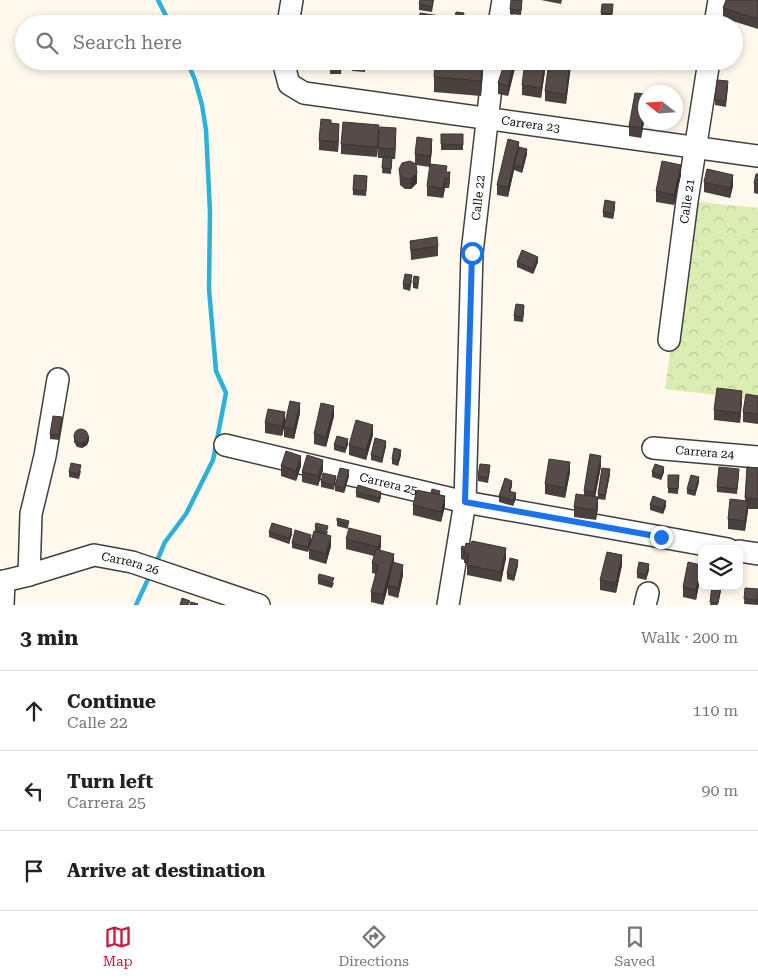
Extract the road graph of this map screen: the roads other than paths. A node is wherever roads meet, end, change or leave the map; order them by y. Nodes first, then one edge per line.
1 (292, 0) edge
2 (502, 0) edge
3 (719, 0) edge
4 (290, 15) edge
5 (500, 15) edge
6 (716, 15) edge
7 (285, 70) edge
8 (493, 70) edge
9 (708, 70) edge
10 (486, 118) junction
11 (695, 148) junction
12 (758, 156) edge
13 (669, 340) dead end
14 (58, 379) dead end
15 (225, 445) dead end
16 (653, 448) dead end
17 (758, 457) edge
18 (465, 502) junction
19 (706, 545) edge
20 (743, 552) edge
21 (758, 554) edge
22 (29, 575) junction
23 (2, 581) edge
24 (3, 605) edge
25 (259, 605) edge
26 (448, 605) edge

1 - 4 street
2 - 5 street
3 - 6 street
7 - 10 street, Carrera 23
8 - 10 street, Calle 22
9 - 11 street, Calle 21
10 - 11 street, Carrera 23
10 - 18 street, Calle 22
11 - 12 street, Carrera 23
11 - 13 street, Calle 21
14 - 22 street
15 - 18 street, Carrera 25
16 - 17 street, Carrera 24
18 - 19 street, Carrera 25
18 - 26 street, Calle 22
20 - 21 street
22 - 23 street, Carrera 26
22 - 25 street, Carrera 26
23 - 24 street

